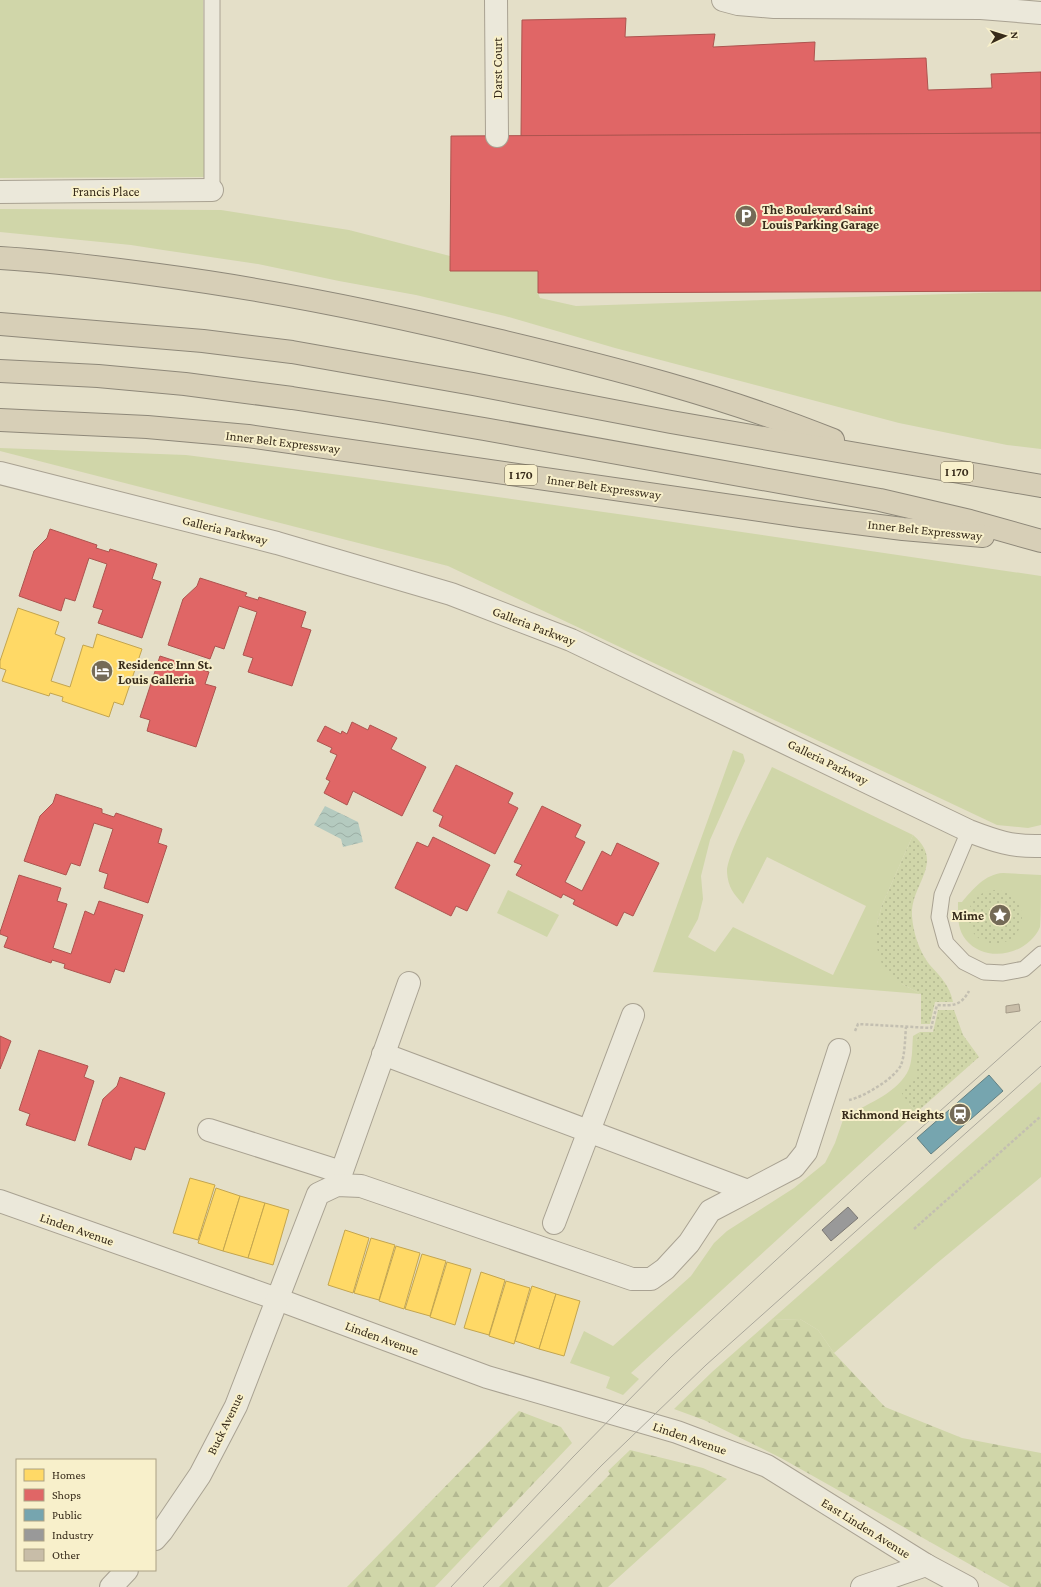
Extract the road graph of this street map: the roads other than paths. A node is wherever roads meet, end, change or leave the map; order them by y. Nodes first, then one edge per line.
1 (212, 0) edge
2 (496, 0) edge
3 (722, 0) edge
4 (1041, 13) edge
5 (497, 136) dead end
6 (212, 190) joint
7 (0, 192) edge
8 (0, 258) edge
9 (0, 324) edge
10 (43, 327) junction
11 (0, 329) edge
12 (0, 371) edge
13 (0, 420) edge
14 (873, 456) junction
15 (0, 473) edge
16 (1041, 486) edge
17 (1041, 541) edge
18 (969, 831) junction
19 (1041, 846) edge
20 (1041, 954) edge
21 (409, 982) dead end
22 (633, 1015) dead end
23 (839, 1050) dead end
24 (383, 1054) junction
25 (209, 1130) dead end
26 (589, 1131) junction
27 (339, 1179) junction
28 (748, 1191) junction
29 (0, 1201) edge
30 (554, 1223) dead end
31 (277, 1299) junction
32 (767, 1466) joint
33 (156, 1538) edge
34 (926, 1565) junction
35 (126, 1571) edge
36 (111, 1587) edge
37 (862, 1587) edge
38 (967, 1587) edge

1 - 6 lane
2 - 5 street, Darst Court
3 - 4 street
6 - 7 street, Francis Place
8 - 14 highway
9 - 10 highway
10 - 11 highway
10 - 14 highway, I 170
12 - 17 highway
13 - 17 highway, Inner Belt Expressway / I 170
14 - 16 highway, I 170
15 - 18 street, Galleria Parkway
18 - 19 street, Galleria Parkway
18 - 20 lane
21 - 24 street
22 - 26 street
23 - 28 street
24 - 26 street
24 - 27 street
25 - 27 street
26 - 28 street
26 - 30 street
27 - 28 street
27 - 31 street, Buck Avenue
29 - 31 street, Linden Avenue
31 - 32 street, Linden Avenue
31 - 33 street, Buck Avenue
32 - 34 street, East Linden Avenue
34 - 37 street
34 - 38 street, East Linden Avenue
35 - 36 street

